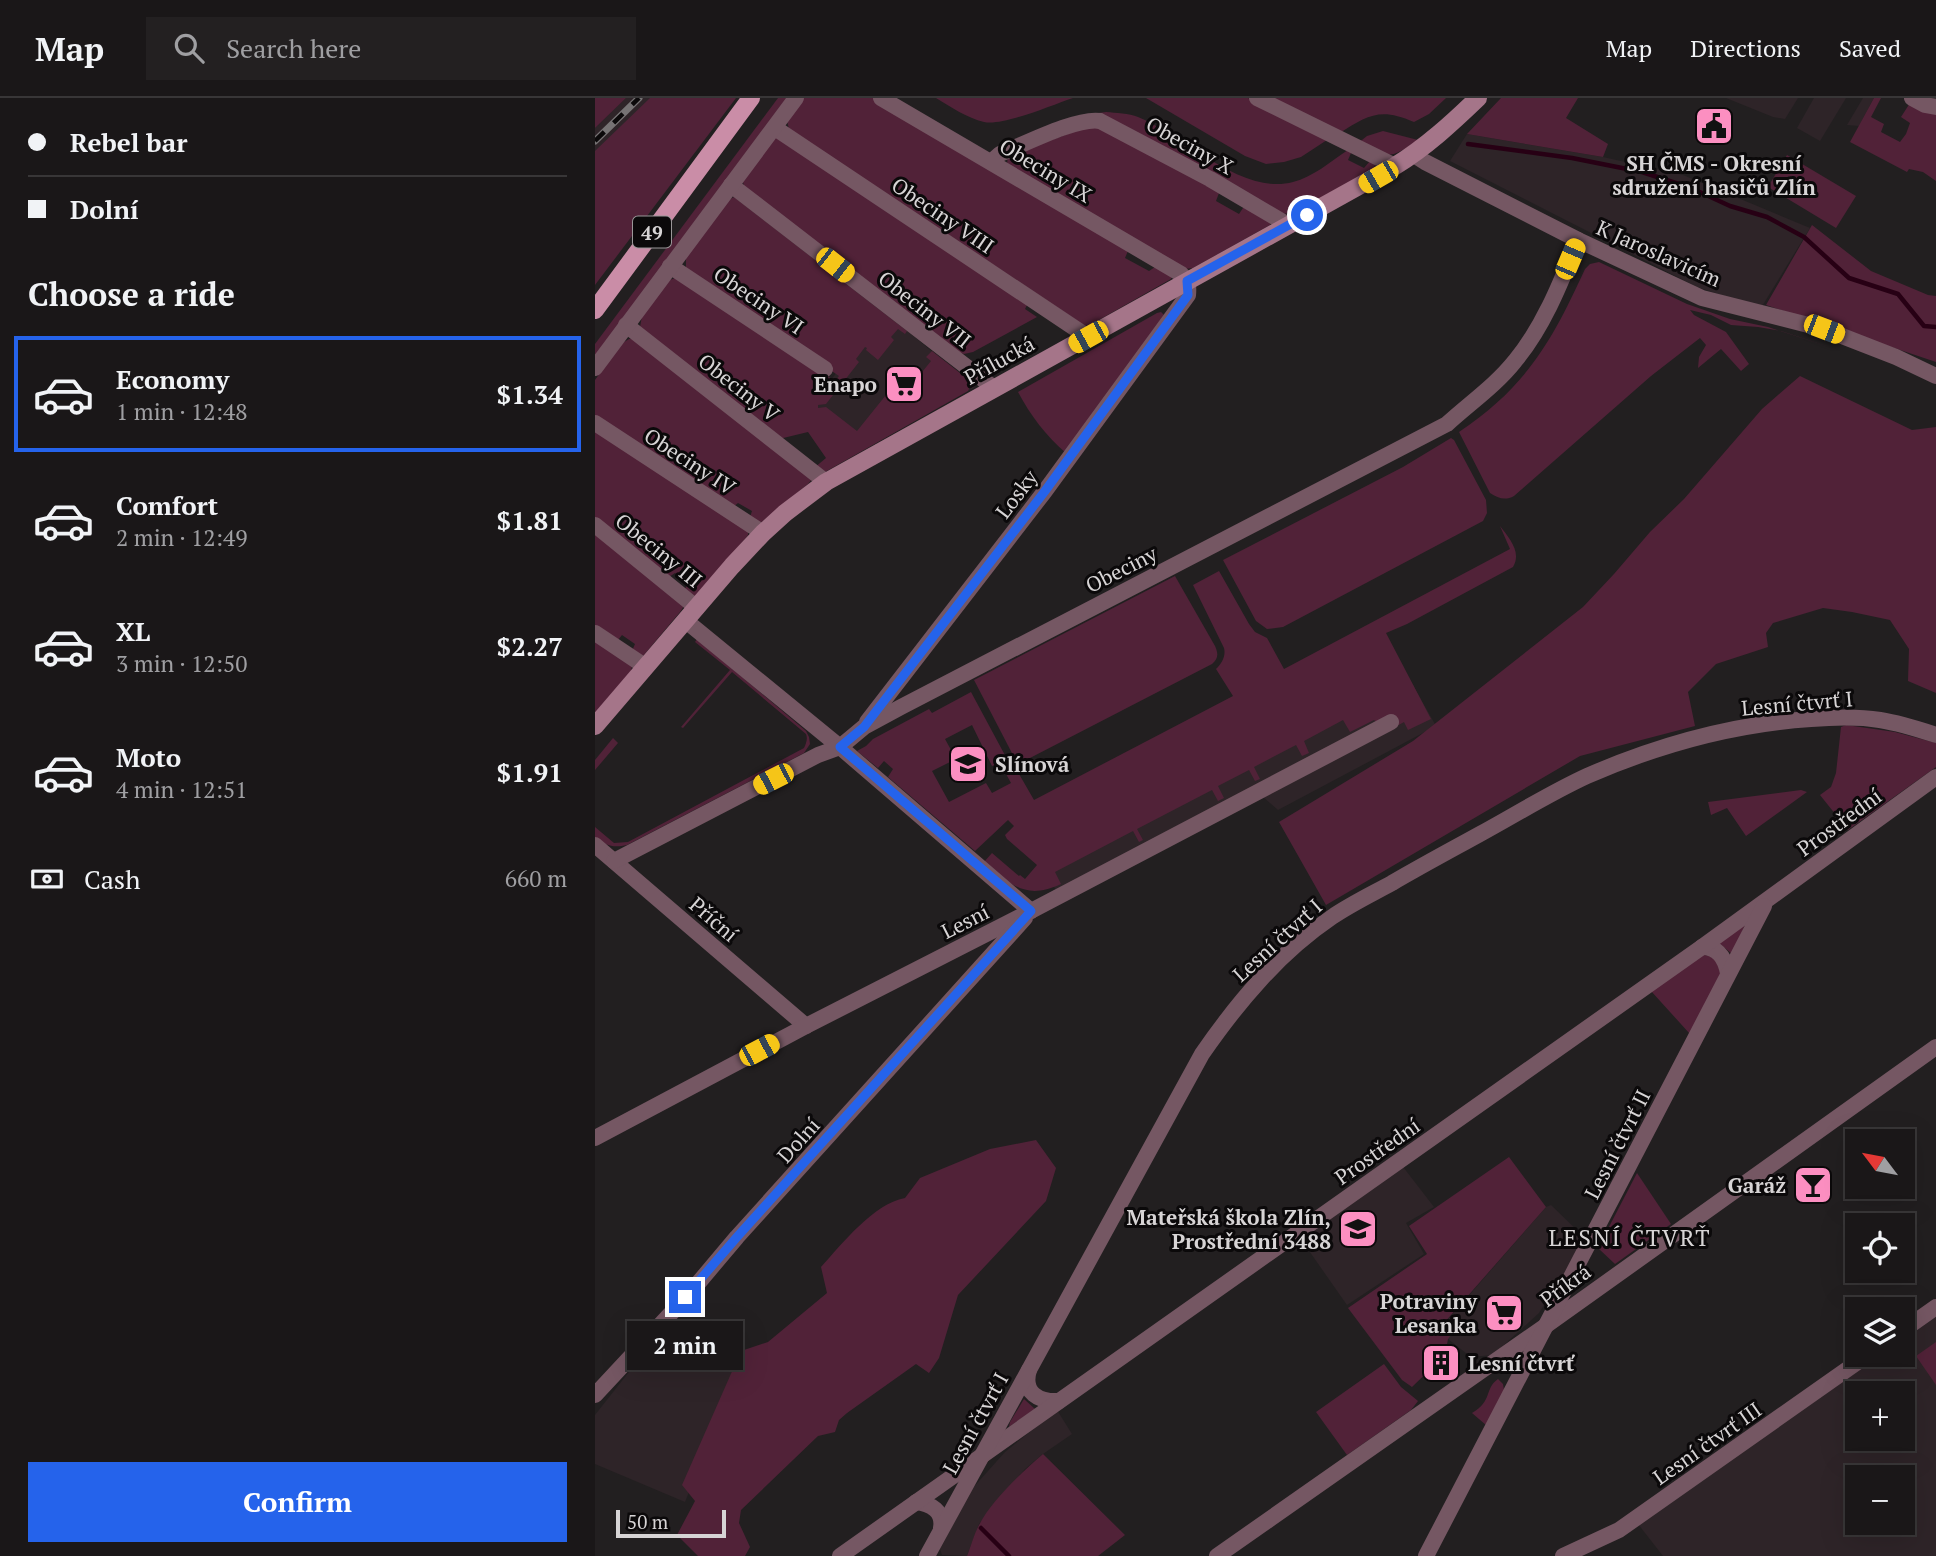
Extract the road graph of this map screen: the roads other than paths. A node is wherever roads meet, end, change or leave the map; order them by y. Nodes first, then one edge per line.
1 (751, 98) edge
2 (796, 98) edge
3 (881, 98) edge
4 (1257, 98) edge
5 (1478, 98) edge
6 (1912, 98) edge
7 (1936, 107) edge
8 (775, 128) junction
9 (1415, 155) junction
10 (991, 162) junction
11 (1395, 166) junction
12 (731, 185) junction
13 (1288, 225) junction
14 (1578, 240) junction
15 (670, 266) junction
16 (1187, 281) junction
17 (595, 310) edge
18 (626, 325) junction
19 (1088, 337) junction
20 (595, 368) edge
21 (825, 369) dead end
22 (1936, 376) edge
23 (994, 388) junction
24 (595, 423) edge
25 (826, 482) junction
26 (595, 525) edge
27 (763, 533) junction
28 (691, 614) junction
29 (595, 633) edge
30 (646, 667) junction
31 (1391, 722) dead end
32 (595, 726) edge
33 (864, 727) junction
34 (1936, 735) edge
35 (840, 747) junction
36 (1936, 777) edge
37 (595, 845) edge
38 (614, 861) junction
39 (1767, 900) junction
40 (1031, 911) junction
41 (1702, 947) junction
42 (1728, 973) junction
43 (806, 1026) junction
44 (1936, 1047) edge
45 (595, 1138) edge
46 (1936, 1307) edge
47 (1915, 1322) edge
48 (1543, 1326) junction
49 (1851, 1367) edge
50 (1029, 1370) junction
51 (595, 1395) edge
52 (1059, 1401) junction
53 (981, 1457) junction
54 (916, 1502) junction
55 (941, 1528) junction
56 (840, 1556) edge
57 (927, 1556) edge
58 (1217, 1556) edge
59 (1426, 1556) edge
60 (1563, 1556) edge

1 - 17 main road, 49
2 - 8 street
3 - 10 street, Obeciny IX
4 - 11 street
5 - 9 street, Přílucká
6 - 7 street
8 - 12 street
8 - 19 street, Obeciny VIII
9 - 11 street, Přílucká
9 - 14 street, K Jaroslavicím
10 - 13 street, Obeciny X
10 - 16 street, Obeciny IX
11 - 13 street, Přílucká
12 - 15 street
12 - 23 street, Obeciny VII
13 - 16 street, Přílucká
14 - 22 street, K Jaroslavicím
14 - 33 street, Obeciny
15 - 18 street
15 - 21 street, Obeciny VI
16 - 19 street, Přílucká
16 - 33 street, Losky
18 - 20 street
18 - 25 street, Obeciny V
19 - 23 street, Přílucká
23 - 25 street, Přílucká
24 - 27 street, Obeciny IV
25 - 27 street, Přílucká
26 - 28 street, Obeciny III
27 - 28 street, Přílucká
28 - 30 street, Přílucká
28 - 35 street
29 - 30 street
30 - 32 street, Přílucká
31 - 40 street, Lesní
33 - 35 street, Obeciny
34 - 50 street, Lesní čtvrť I
35 - 38 street, Obeciny
35 - 40 street
36 - 39 street, Prostřední
37 - 38 street, Příční
38 - 43 street, Příční
39 - 41 street, Prostřední
39 - 42 street, Lesní čtvrť II
40 - 43 street, Lesní
40 - 51 street, Dolní
41 - 42 street
41 - 52 street, Prostřední
42 - 48 street, Lesní čtvrť II
43 - 45 street, Lesní
44 - 48 street, Příkrá
46 - 47 street
48 - 58 street, Příkrá
48 - 59 street, Lesní čtvrť II
49 - 60 street, Lesní čtvrť III
50 - 52 street
50 - 53 street, Lesní čtvrť I
52 - 53 street, Prostřední
53 - 54 street, Prostřední
53 - 55 street, Lesní čtvrť I
54 - 55 street
54 - 56 street, Prostřední
55 - 57 street, Lesní čtvrť I

